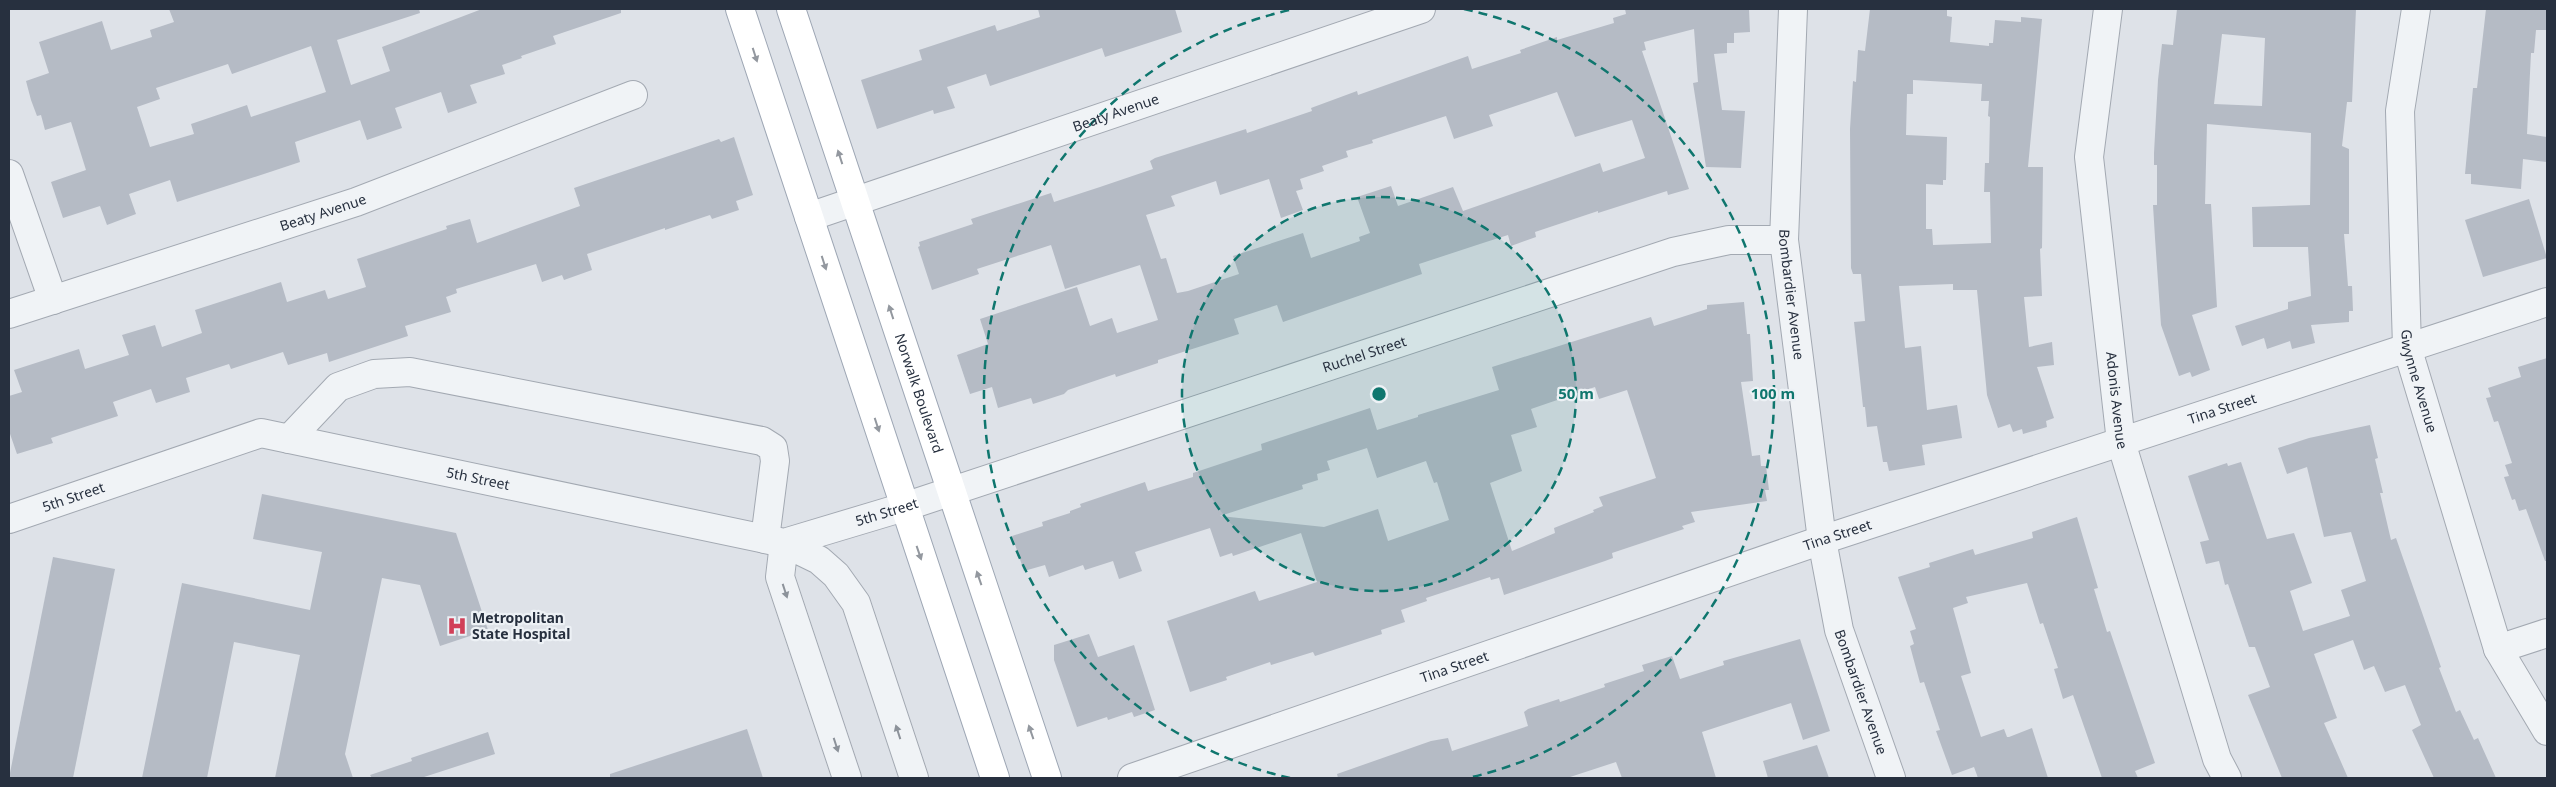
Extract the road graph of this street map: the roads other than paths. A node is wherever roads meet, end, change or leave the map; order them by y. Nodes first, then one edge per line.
1 (740, 9) edge
2 (791, 9) edge
3 (1421, 9) edge
4 (1793, 9) edge
5 (2108, 9) edge
6 (2416, 9) edge
7 (633, 95) dead end
8 (9, 174) edge
9 (854, 202) junction
10 (809, 217) junction
11 (1784, 240) junction
12 (53, 300) junction
13 (2547, 302) edge
14 (9, 314) edge
15 (2407, 347) junction
16 (289, 439) junction
17 (2122, 442) junction
18 (950, 491) junction
19 (904, 507) junction
20 (9, 519) edge
21 (1822, 540) junction
22 (775, 541) junction
23 (2547, 633) edge
24 (2498, 649) junction
25 (2547, 731) edge
26 (847, 778) edge
27 (914, 778) edge
28 (995, 778) edge
29 (1047, 778) edge
30 (1132, 778) edge
31 (1891, 778) edge
32 (2227, 778) edge

1 -> 10 main road
9 -> 2 main road, Norwalk Boulevard
3 - 9 street, Beaty Avenue
4 - 11 street, Bombardier Avenue
5 - 17 street, Adonis Avenue
6 - 15 street, Gwynne Avenue
7 - 12 street, Beaty Avenue
8 - 12 street
9 - 10 street, Beaty Avenue
18 -> 9 main road, Norwalk Boulevard
10 -> 19 main road
11 - 18 street, Ruchel Street
11 - 21 street, Bombardier Avenue
12 - 14 street, Beaty Avenue
13 - 15 street, Tina Street
15 - 17 street, Tina Street
15 - 24 street, Gwynne Avenue
16 - 20 street, 5th Street
16 - 22 street, 5th Street
16 - 22 street
17 - 21 street, Tina Street
17 - 32 street, Adonis Avenue
18 - 19 street, 5th Street
29 -> 18 main road, Norwalk Boulevard
19 - 22 street, 5th Street
19 -> 28 main road
21 - 30 street, Tina Street
21 - 31 street, Bombardier Avenue
22 -> 26 street
27 -> 22 street
23 - 24 street
24 - 25 street, Gwynne Avenue

